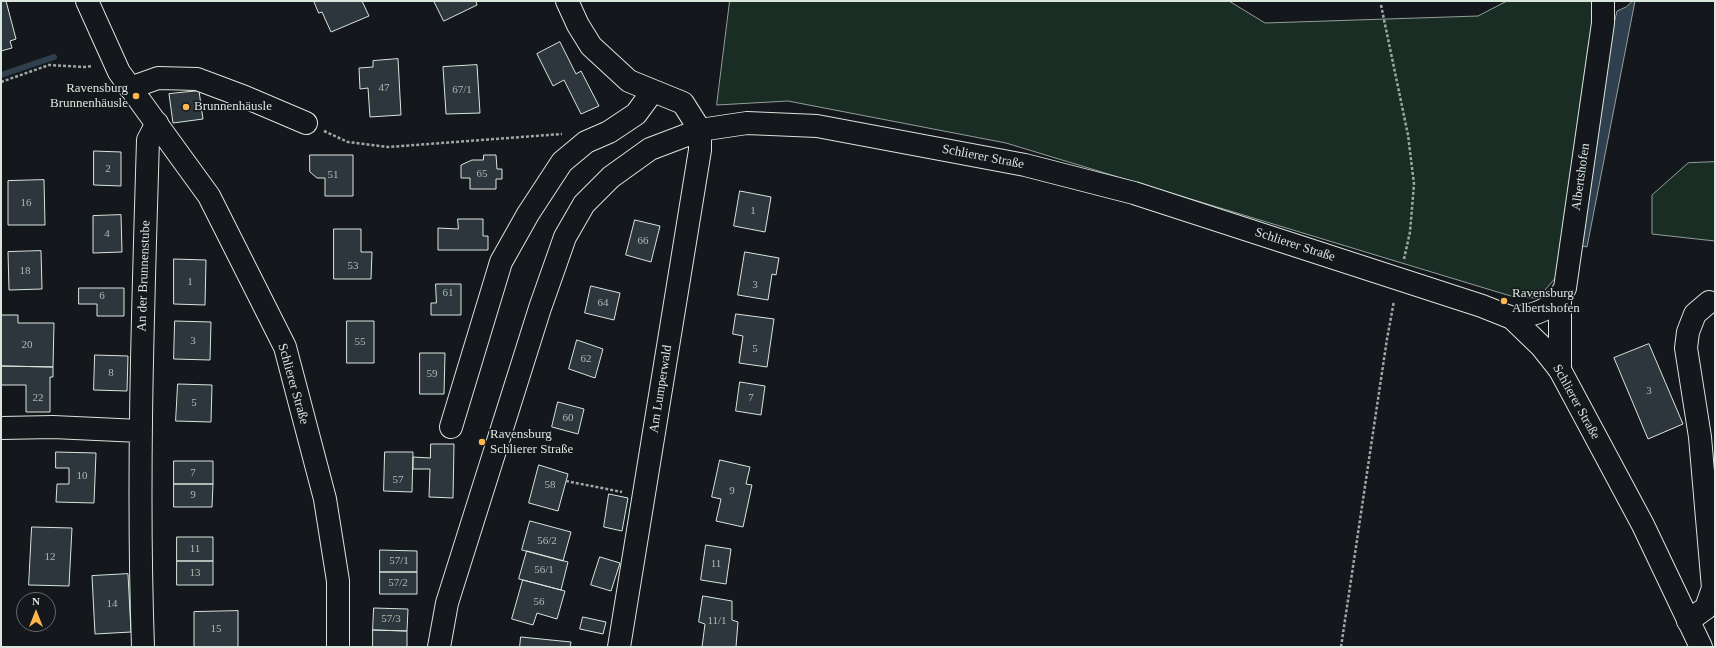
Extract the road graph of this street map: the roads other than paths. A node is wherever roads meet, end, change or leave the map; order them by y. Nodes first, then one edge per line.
1 (87, 1) edge
2 (567, 1) edge
3 (1603, 1) edge
4 (130, 88) junction
5 (653, 91) junction
6 (157, 123) junction
7 (306, 123) road end
8 (700, 130) junction
9 (1560, 298) junction
10 (1709, 302) dead end
11 (1512, 318) junction
12 (1560, 370) junction
13 (451, 427) dead end
14 (1, 428) edge
15 (140, 431) junction
16 (1688, 621) junction
17 (143, 647) edge
18 (338, 647) edge
19 (439, 647) edge
20 (619, 647) edge
21 (1701, 647) edge

1 - 4 main road, Schlierer Straße
2 - 5 main road
3 - 9 main road, Albertshofen
4 - 6 main road, Schlierer Straße
4 - 7 main road
5 - 8 main road
5 - 13 main road
6 - 15 main road, An der Brunnenstube
6 - 18 main road, Schlierer Straße
8 - 11 main road, Schlierer Straße
8 - 19 main road, Schlierer Straße
8 - 20 main road, Am Lumperwald
9 - 11 main road
9 - 12 main road
10 - 16 main road
11 - 12 main road, Schlierer Straße
12 - 16 main road, Schlierer Straße
14 - 15 main road
15 - 17 main road, An der Brunnenstube
16 - 21 main road, Schlierer Straße

